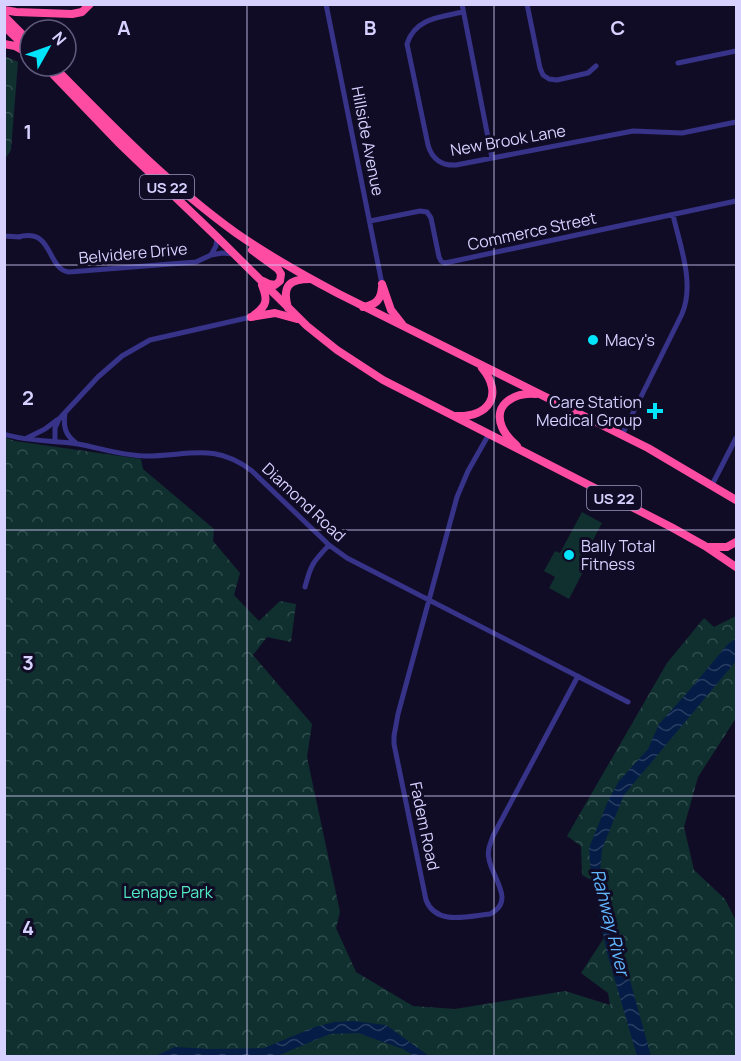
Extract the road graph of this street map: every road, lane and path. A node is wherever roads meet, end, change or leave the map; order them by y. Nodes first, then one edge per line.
1 (81, 4) edge
2 (90, 4) edge
3 (326, 4) edge
4 (462, 4) edge
5 (527, 4) edge
6 (4, 10) edge
7 (464, 12) junction
8 (30, 13) junction
9 (75, 14) junction
10 (4, 16) edge
11 (22, 18) edge
12 (4, 26) edge
13 (18, 30) edge
14 (18, 41) edge
15 (736, 51) edge
16 (678, 63) dead end
17 (596, 66) dead end
18 (57, 78) edge
19 (65, 78) edge
20 (736, 122) edge
21 (492, 158) junction
22 (736, 201) edge
23 (673, 215) junction
24 (370, 221) junction
25 (225, 225) junction
26 (4, 236) edge
27 (217, 237) junction
28 (234, 254) junction
29 (212, 255) junction
30 (310, 279) junction
31 (259, 280) junction
32 (382, 284) junction
33 (363, 306) junction
34 (288, 309) junction
35 (251, 317) junction
36 (300, 320) junction
37 (407, 328) junction
38 (480, 364) junction
39 (540, 394) junction
40 (65, 413) junction
41 (453, 416) junction
42 (59, 419) junction
43 (4, 434) edge
44 (489, 434) junction
45 (622, 435) junction
46 (25, 438) junction
47 (736, 438) edge
48 (55, 441) junction
49 (78, 444) junction
50 (523, 451) junction
51 (712, 485) junction
52 (736, 500) edge
53 (736, 542) edge
54 (329, 545) junction
55 (705, 546) junction
56 (736, 567) edge
57 (305, 587) dead end
58 (429, 600) junction
59 (578, 676) junction
60 (628, 702) dead end

1 - 9 highway
2 - 9 highway
3 - 24 street, Hillside Avenue
4 - 7 street
5 - 17 street
6 - 8 highway
7 - 21 street
7 - 21 street, New Brook Lane
8 - 9 highway
8 - 11 highway
10 - 13 highway
12 - 14 highway
15 - 16 street
18 - 27 highway, US 22
19 - 25 highway, US 22
20 - 21 street, New Brook Lane
22 - 23 street, Commerce Street
23 - 24 street, Commerce Street
23 - 45 street
24 - 32 street, Hillside Avenue
25 - 30 highway, US 22
25 - 31 highway
26 - 29 street, Belvidere Drive
27 - 28 highway, US 22
27 - 29 street, Belvidere Drive
28 - 29 street, Belvidere Drive
28 - 31 highway, US 22
30 - 33 highway, US 22
30 - 34 highway
31 - 34 highway, US 22
31 - 35 highway
32 - 33 highway
32 - 37 highway
33 - 37 highway, US 22
34 - 36 highway, US 22
35 - 36 highway
35 - 40 street
36 - 41 highway, US 22
37 - 38 highway, US 22
38 - 39 highway, US 22
38 - 41 highway
39 - 45 highway, US 22
39 - 50 highway
40 - 42 street
40 - 49 street
41 - 44 highway, US 22
42 - 46 street
42 - 48 street
43 - 46 street, Diamond Road
44 - 50 highway, US 22
44 - 58 street, Fadem Road
45 - 51 highway, US 22
46 - 48 street, Diamond Road
47 - 51 street
48 - 49 street, Diamond Road
49 - 54 street, Diamond Road
50 - 55 highway, US 22
51 - 52 highway, US 22
53 - 55 highway
54 - 57 street
54 - 58 street, Diamond Road
55 - 56 highway, US 22
58 - 59 street, Diamond Road
58 - 59 street, Fadem Road
59 - 60 street, Diamond Road

